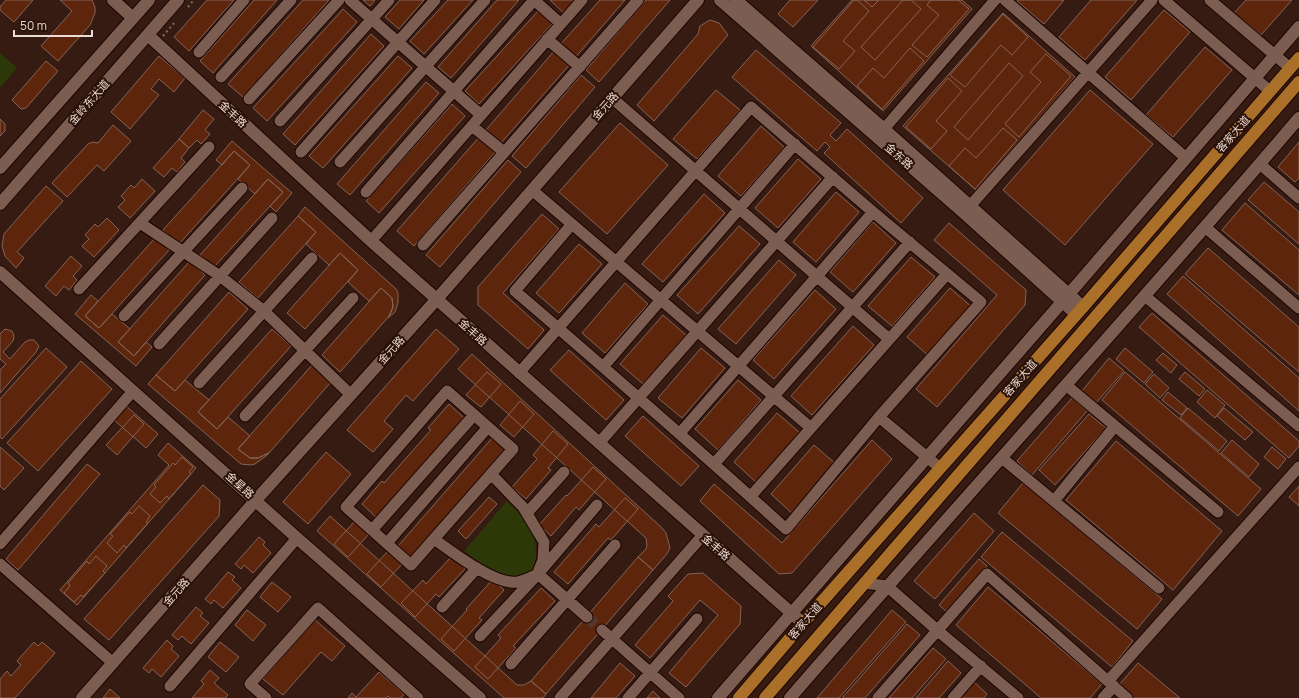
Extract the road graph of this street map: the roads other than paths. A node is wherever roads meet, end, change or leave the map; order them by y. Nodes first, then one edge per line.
1 (113, 0) edge
2 (149, 0) edge
3 (244, 0) edge
4 (291, 0) edge
5 (339, 0) edge
6 (350, 0) edge
7 (389, 0) edge
8 (435, 0) edge
9 (485, 0) edge
10 (534, 0) edge
11 (582, 0) edge
12 (638, 0) edge
13 (698, 0) edge
14 (720, 0) edge
15 (736, 0) edge
16 (995, 0) edge
17 (1004, 0) edge
18 (1152, 0) edge
19 (1164, 0) edge
20 (1210, 0) edge
21 (183, 4) edge
22 (133, 18) junction
23 (372, 19) junction
24 (561, 24) junction
25 (1299, 26) edge
26 (152, 39) junction
27 (547, 39) junction
28 (399, 43) junction
29 (199, 52) dead end
30 (1274, 55) junction
31 (1299, 58) edge
32 (426, 66) junction
33 (580, 67) junction
34 (1290, 68) junction
35 (1088, 73) junction
36 (221, 77) dead end
37 (1255, 78) junction
38 (1299, 82) edge
39 (454, 90) junction
40 (1270, 91) junction
41 (612, 98) junction
42 (249, 99) dead end
43 (481, 115) junction
44 (1299, 118) edge
45 (280, 121) dead end
46 (472, 126) junction
47 (884, 129) junction
48 (795, 144) junction
49 (209, 147) dead end
50 (301, 152) dead end
51 (504, 152) junction
52 (1186, 158) junction
53 (340, 162) dead end
54 (1260, 164) junction
55 (0, 168) edge
56 (696, 171) junction
57 (833, 177) junction
58 (242, 188) dead end
59 (532, 190) junction
60 (366, 192) dead end
61 (1299, 198) edge
62 (0, 204) edge
63 (970, 206) junction
64 (739, 209) junction
65 (873, 212) junction
66 (272, 218) dead end
67 (140, 223) junction
68 (572, 224) junction
69 (1205, 227) junction
70 (371, 241) junction
71 (777, 241) junction
72 (910, 242) junction
73 (424, 245) dead end
74 (184, 251) junction
75 (312, 258) dead end
76 (616, 262) junction
77 (0, 272) edge
78 (947, 274) junction
79 (220, 276) junction
80 (817, 276) junction
81 (79, 289) dead end
82 (1145, 296) junction
83 (354, 298) dead end
84 (1066, 298) junction
85 (437, 299) junction
86 (661, 300) junction
87 (852, 307) junction
88 (1299, 308) edge
89 (264, 311) junction
90 (1079, 311) junction
91 (124, 316) dead end
92 (558, 328) junction
93 (698, 332) junction
94 (889, 339) junction
95 (159, 344) dead end
96 (305, 350) junction
97 (738, 366) junction
98 (603, 367) junction
99 (519, 373) junction
100 (199, 383) dead end
101 (1066, 385) junction
102 (133, 391) junction
103 (351, 395) junction
104 (774, 397) junction
105 (639, 398) junction
106 (474, 415) junction
107 (244, 416) dead end
108 (879, 418) junction
109 (1115, 426) junction
110 (1299, 426) edge
111 (488, 427) junction
112 (810, 428) junction
113 (680, 433) junction
114 (599, 443) junction
115 (927, 457) junction
116 (1002, 458) junction
117 (714, 464) junction
118 (1299, 467) edge
119 (940, 468) junction
120 (564, 472) dead end
121 (491, 474) junction
122 (750, 496) junction
123 (256, 500) junction
124 (1054, 501) junction
125 (597, 506) dead end
126 (1218, 512) dead end
127 (527, 513) junction
128 (372, 530) junction
129 (703, 535) junction
130 (297, 538) junction
131 (434, 539) junction
132 (0, 544) edge
133 (387, 544) junction
134 (615, 545) dead end
135 (0, 564) edge
136 (477, 568) junction
137 (538, 574) junction
138 (864, 583) junction
139 (888, 586) junction
140 (1159, 588) dead end
141 (567, 599) junction
142 (442, 607) dead end
143 (792, 614) junction
144 (586, 617) tunnel mouth
145 (697, 619) dead end
146 (803, 623) junction
147 (602, 630) tunnel mouth
148 (937, 630) junction
149 (480, 636) dead end
150 (611, 640) junction
151 (113, 663) junction
152 (511, 664) dead end
153 (981, 666) junction
154 (650, 673) junction
155 (1111, 684) junction
156 (170, 686) dead end
157 (82, 698) edge
158 (266, 698) edge
159 (418, 698) edge
160 (480, 698) edge
161 (560, 698) edge
162 (628, 698) edge
163 (679, 698) edge
164 (718, 698) edge
165 (740, 698) edge
166 (765, 698) edge
167 (790, 698) edge
168 (878, 698) edge
169 (953, 698) edge
170 (1018, 698) edge
171 (1103, 698) edge
172 (1127, 698) edge

1 - 22 street
2 - 22 street, 金岭东大道
3 - 29 street
4 - 36 street
5 - 42 street
6 - 23 street
7 - 23 street
8 - 28 street
9 - 32 street
10 - 24 street
10 - 39 street
11 - 24 street
12 - 33 street
13 - 41 street, 金元路
14 - 84 street, 金东路
15 - 47 street, 金东路
16 - 47 street
17 - 35 street
18 - 35 street
19 - 37 street
20 - 30 street
21 - 26 street, 金岭东大道
22 - 55 street, 金岭东大道
23 - 28 street
23 - 45 street
24 - 27 street
25 - 30 street
26 - 62 street, 金岭东大道
26 - 70 street, 金丰路
27 - 33 street
27 - 43 street
28 - 32 street
28 - 50 street
30 - 34 street
30 - 37 street
31 - 34 main road, 客家大道
32 - 39 street
32 - 53 street
33 - 51 street
34 - 40 main road, 客家大道
35 - 52 street
35 - 63 street
37 - 40 street
37 - 52 street
38 - 138 main road, 客家大道
39 - 43 street
39 - 60 street
40 - 90 main road, 客家大道
41 - 56 street
41 - 59 street, 金元路
43 - 46 street
44 - 54 street
46 - 51 street
46 - 70 street
47 - 63 street, 金东路
48 - 56 street
48 - 57 street
48 - 64 street
49 - 67 street
51 - 73 street
52 - 84 street
54 - 61 street
54 - 69 street
56 - 64 street
56 - 76 street
57 - 65 street
57 - 71 street
58 - 74 street
59 - 68 street
59 - 85 street, 金元路
63 - 84 street, 金东路
64 - 71 street
64 - 86 street
65 - 72 street
65 - 80 street
66 - 79 street
67 - 74 street
67 - 81 street
68 - 76 street
68 - 92 street
69 - 82 street
69 - 88 street
70 - 85 street, 金丰路
71 - 80 street
71 - 93 street
72 - 78 street
72 - 87 street
74 - 79 street
74 - 91 street
75 - 89 street
76 - 86 street
76 - 92 street
77 - 102 street, 金星路
78 - 94 street
78 - 108 street
79 - 89 street
79 - 95 street
80 - 87 street
80 - 97 street
82 - 101 street
82 - 110 street
83 - 96 street
84 - 90 street, 金东路
84 - 115 street
85 - 99 street, 金丰路
85 - 103 street, 金元路
86 - 93 street
86 - 98 street
87 - 94 street
87 - 104 street
89 - 96 street
89 - 100 street
90 - 119 main road, 客家大道
92 - 98 street
92 - 99 street
93 - 97 street
93 - 105 street
94 - 112 street
96 - 103 street
96 - 107 street
97 - 104 street
97 - 113 street
98 - 105 street
99 - 114 street, 金丰路
101 - 109 street
101 - 116 street
102 - 123 street, 金星路
102 - 132 street
103 - 123 street, 金元路
104 - 112 street
104 - 117 street
105 - 113 street
105 - 114 street
106 - 111 street
106 - 128 street
106 - 128 street
108 - 115 street
108 - 122 street
109 - 124 street
109 - 126 street
111 - 121 street
111 - 133 street
112 - 122 street
113 - 117 street
114 - 129 street, 金丰路
115 - 119 street
115 - 143 street
116 - 124 street
116 - 139 street
117 - 122 street
118 - 155 street
119 - 146 main road, 客家大道
120 - 127 street
121 - 127 street
121 - 131 street
123 - 130 street, 金星路
123 - 151 street, 金元路
124 - 140 street
125 - 137 street
127 - 137 street
128 - 133 street
129 - 143 street, 金丰路
129 - 150 street
130 - 156 street
130 - 160 street, 金星路
131 - 133 street
131 - 136 street
134 - 141 street
135 - 151 street
136 - 137 street
136 - 142 street
137 - 141 street
137 - 149 street
138 - 139 street
138 - 166 main road, 客家大道
139 - 148 street
139 - 167 street
141 - 144 street
141 - 152 street
143 - 146 street, 金丰路
143 - 164 street
145 - 154 street
146 - 165 main road, 客家大道
147 - 150 street
148 - 153 street
148 - 155 street
148 - 168 street
150 - 154 street
150 - 161 street
151 - 157 street, 金元路
153 - 169 street
153 - 170 street
154 - 162 street
154 - 163 street
155 - 171 street
155 - 172 street
158 - 159 street

